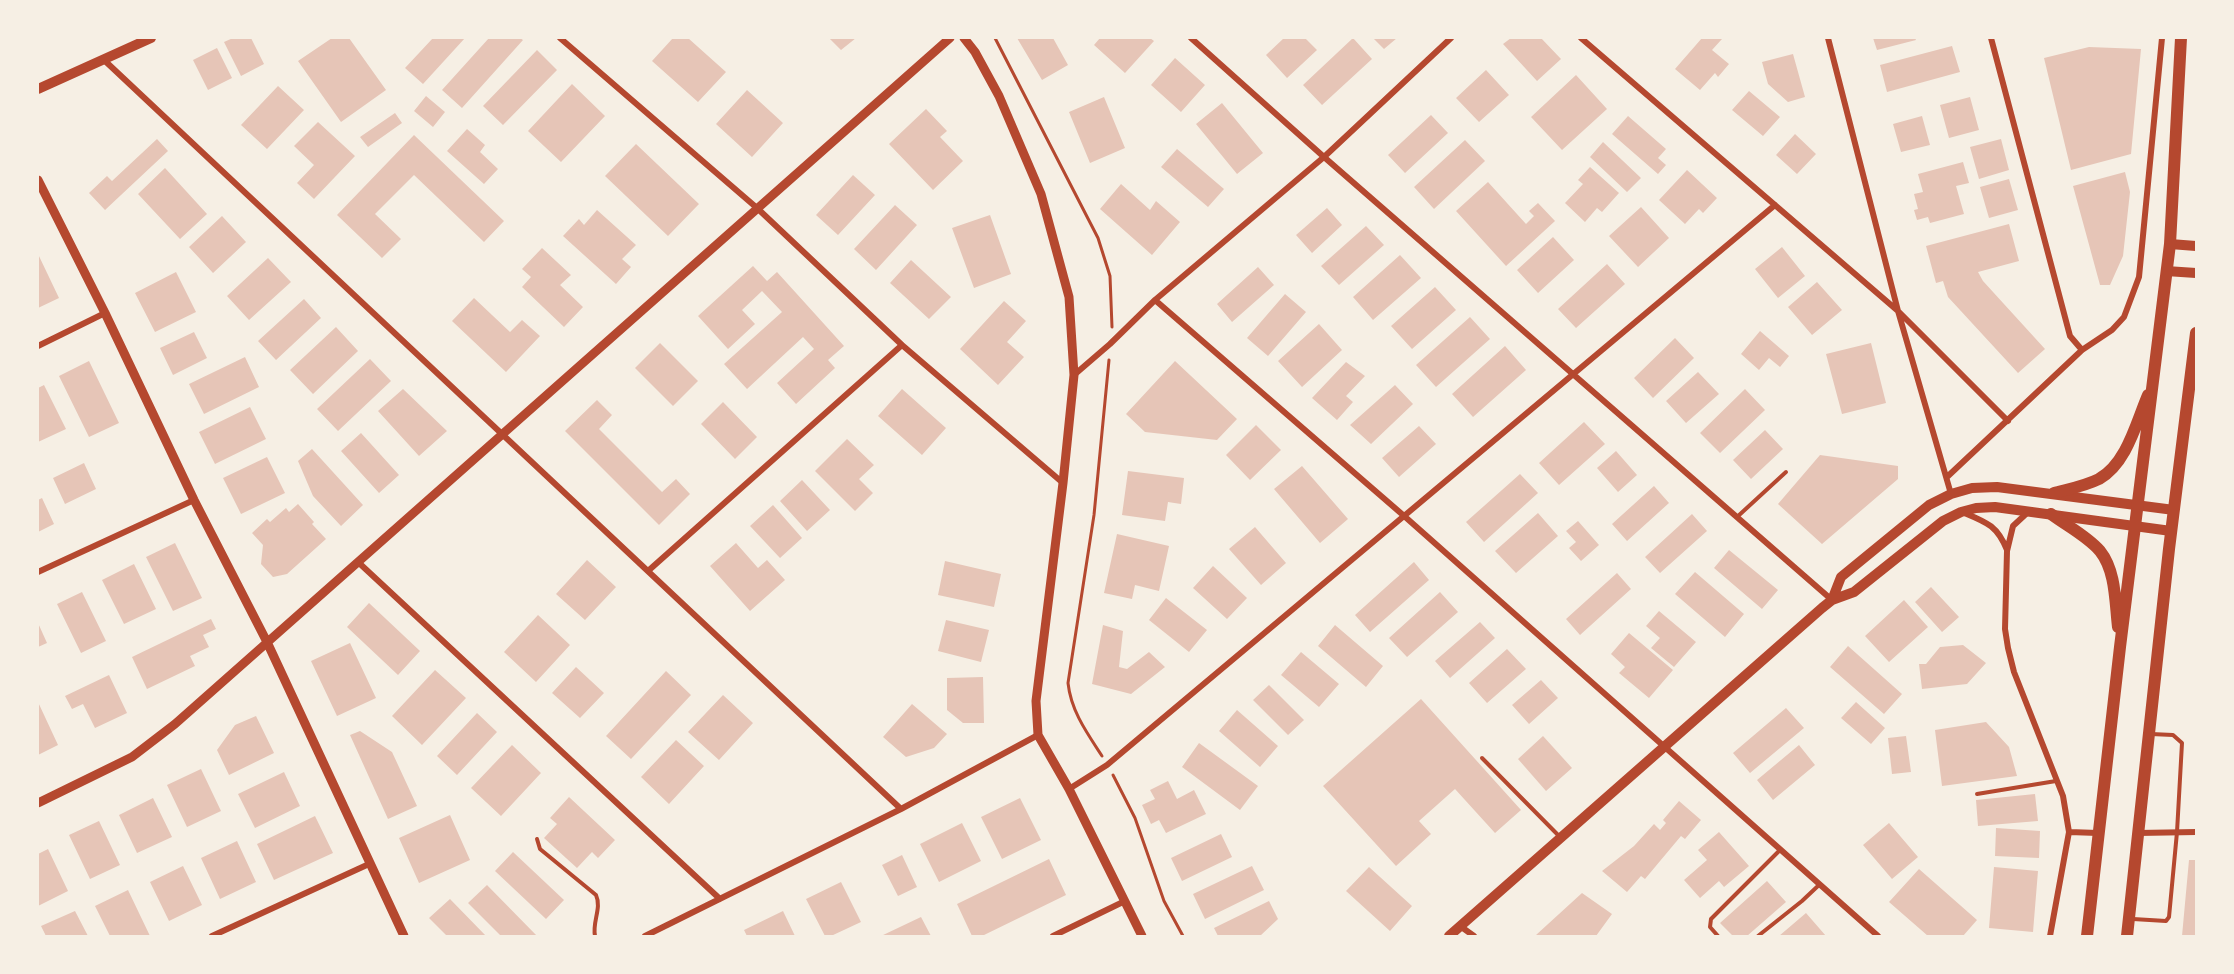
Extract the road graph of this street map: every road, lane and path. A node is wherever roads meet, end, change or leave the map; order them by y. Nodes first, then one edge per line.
1 (150, 38) edge
2 (560, 38) edge
3 (950, 38) edge
4 (964, 38) edge
5 (995, 38) edge
6 (1191, 38) edge
7 (1451, 38) edge
8 (1581, 38) edge
9 (1828, 38) edge
10 (1990, 38) edge
11 (2162, 38) edge
12 (2181, 38) edge
13 (104, 60) junction
14 (38, 89) edge
15 (1324, 157) junction
16 (38, 180) edge
17 (1775, 205) junction
18 (757, 208) junction
19 (2170, 244) junction
20 (2196, 246) edge
21 (2166, 271) junction
22 (2196, 273) edge
23 (1155, 300) junction
24 (1898, 311) junction
25 (105, 314) junction
26 (2196, 333) edge
27 (1110, 344) junction
28 (902, 345) junction
29 (38, 346) edge
30 (2082, 350) junction
31 (2196, 370) edge
32 (1573, 372) junction
33 (1074, 375) junction
34 (2153, 383) junction
35 (2191, 383) junction
36 (2008, 421) junction
37 (502, 434) junction
38 (1786, 472) dead end
39 (1947, 477) junction
40 (1063, 483) junction
41 (2054, 493) junction
42 (1951, 494) junction
43 (194, 500) junction
44 (2139, 505) junction
45 (2174, 510) junction
46 (1961, 512) junction
47 (2029, 512) junction
48 (2051, 514) junction
49 (1403, 515) junction
50 (1737, 517) junction
51 (2136, 525) junction
52 (2171, 531) junction
53 (2007, 551) junction
54 (358, 562) junction
55 (648, 571) junction
56 (38, 572) edge
57 (1832, 600) junction
58 (267, 642) junction
59 (2120, 647) junction
60 (2148, 734) junction
61 (1038, 735) junction
62 (1664, 747) junction
63 (1482, 758) dead end
64 (1107, 765) junction
65 (2057, 781) junction
66 (1069, 789) junction
67 (1977, 794) dead end
68 (38, 803) edge
69 (901, 809) junction
70 (2069, 832) junction
71 (2177, 832) junction
72 (2196, 832) edge
73 (2100, 833) junction
74 (2138, 833) junction
75 (1561, 838) junction
76 (537, 839) dead end
77 (1780, 850) junction
78 (369, 864) junction
79 (1820, 885) junction
80 (720, 899) junction
81 (1125, 901) junction
82 (2129, 919) junction
83 (1460, 926) junction
84 (212, 936) edge
85 (404, 936) edge
86 (595, 936) edge
87 (645, 936) edge
88 (1053, 936) edge
89 (1142, 936) edge
90 (1183, 936) edge
91 (1449, 936) edge
92 (1474, 936) edge
93 (1718, 936) edge
94 (1758, 936) edge
95 (1878, 936) edge
96 (2050, 936) edge
97 (2087, 936) edge
98 (2127, 936) edge

1 - 13 main road
2 - 18 street
3 - 18 street
4 - 33 street
5 - 27 path
6 - 15 street
7 - 15 street
8 - 17 street
9 - 24 street
10 - 30 street
11 - 30 street
12 - 19 main road
13 - 14 main road
13 - 37 street
15 - 23 street
15 - 32 street
16 - 25 street
17 - 24 street
17 - 32 street
18 - 28 street
18 - 37 street
19 - 20 main road
19 - 21 main road
21 - 22 main road
21 - 34 main road
23 - 27 street
23 - 49 street
24 - 36 street
24 - 39 street
25 - 29 street
25 - 43 street
26 - 35 main road
27 - 33 street
27 - 64 path
28 - 40 street
28 - 55 street
30 - 36 street
31 - 35 main road
32 - 49 street
32 - 50 street
33 - 40 street
34 - 41 main road
34 - 44 main road
35 - 45 main road
36 - 39 street
37 - 54 street
37 - 55 street
38 - 50 lane
39 - 42 street
40 - 61 street
41 - 42 main road
41 - 44 main road
42 - 57 main road
43 - 56 street
43 - 58 street
44 - 45 main road
44 - 51 main road
45 - 52 main road
46 - 47 main road
46 - 53 street
46 - 57 main road
47 - 48 main road
47 - 53 street
48 - 51 main road
48 - 59 main road
49 - 62 street
49 - 64 street
50 - 57 street
51 - 52 main road
51 - 59 main road
52 - 60 main road
53 - 65 street
54 - 58 street
54 - 80 street
55 - 69 street
57 - 62 main road
58 - 68 street
58 - 78 street
59 - 73 main road
60 - 71 lane
60 - 74 main road
61 - 66 street
61 - 69 street
62 - 75 main road
62 - 77 street
63 - 75 lane
64 - 66 street
64 - 90 path
65 - 67 lane
65 - 70 street
66 - 81 street
69 - 80 street
70 - 73 street
70 - 96 street
71 - 72 street
71 - 74 street
71 - 82 lane
73 - 97 main road
74 - 82 main road
75 - 83 main road
76 - 86 lane
77 - 79 street
77 - 93 lane
78 - 84 street
78 - 85 street
79 - 94 lane
79 - 95 street
80 - 87 street
81 - 88 street
81 - 89 street
82 - 98 main road
83 - 91 main road
83 - 92 street

